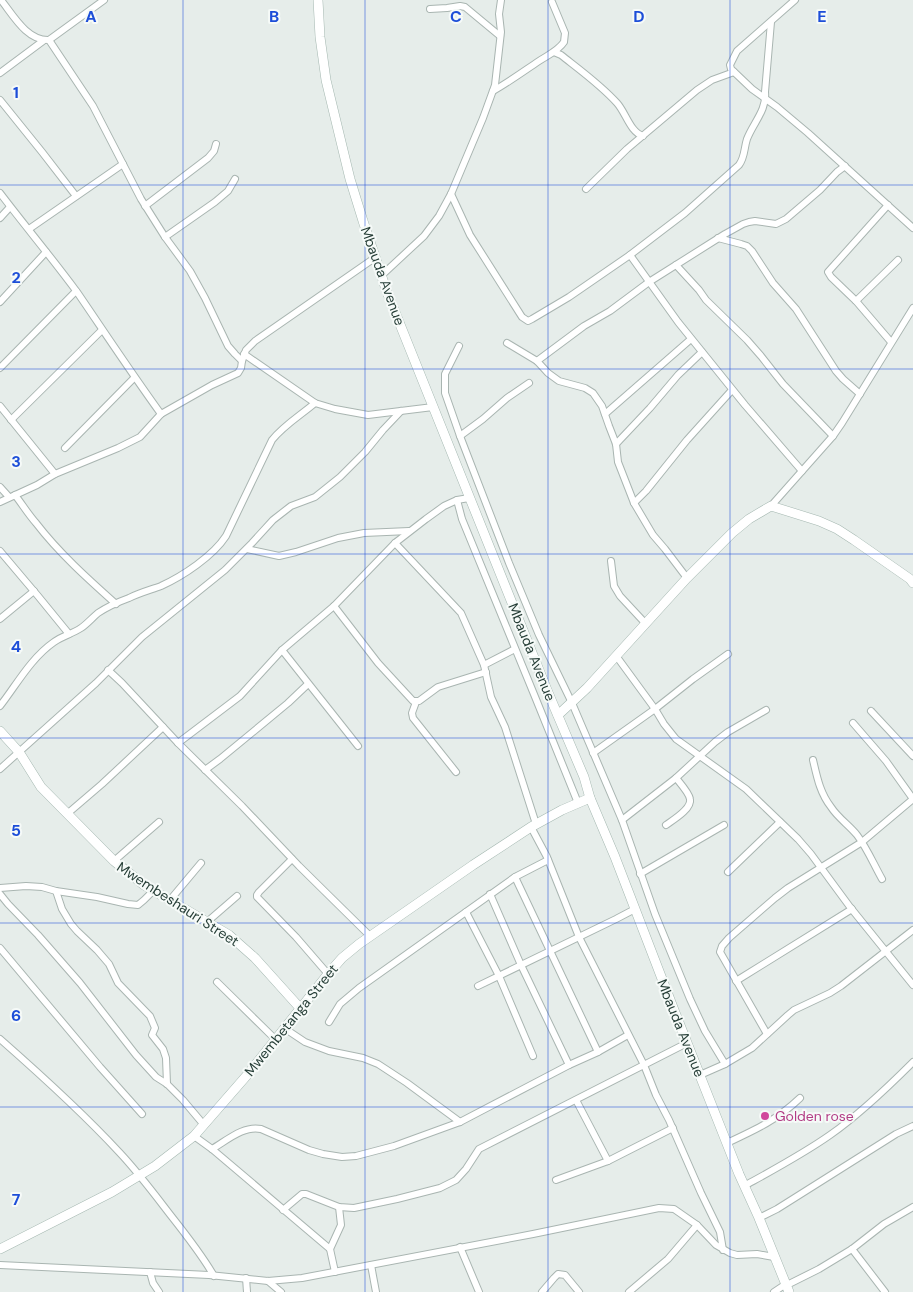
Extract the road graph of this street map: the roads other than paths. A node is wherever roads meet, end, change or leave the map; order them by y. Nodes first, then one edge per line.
1 (1, 0) edge
2 (104, 0) edge
3 (318, 0) edge
4 (501, 0) edge
5 (795, 0) edge
6 (552, 2) dead end
7 (430, 9) dead end
8 (771, 22) junction
9 (500, 36) junction
10 (46, 40) junction
11 (554, 52) junction
12 (734, 72) junction
13 (0, 73) edge
14 (493, 91) junction
15 (766, 98) junction
16 (0, 100) edge
17 (644, 136) junction
18 (216, 144) dead end
19 (123, 164) junction
20 (845, 166) junction
21 (235, 179) dead end
22 (586, 189) dead end
23 (0, 193) edge
24 (451, 194) junction
25 (76, 196) junction
26 (888, 205) junction
27 (145, 206) junction
28 (10, 207) junction
29 (0, 218) edge
30 (913, 228) edge
31 (29, 229) junction
32 (165, 237) junction
33 (718, 238) junction
34 (46, 252) junction
35 (630, 255) junction
36 (376, 257) junction
37 (898, 260) dead end
38 (676, 265) junction
39 (382, 275) junction
40 (649, 282) junction
41 (76, 292) junction
42 (0, 302) edge
43 (856, 302) junction
44 (913, 308) edge
45 (102, 330) junction
46 (691, 338) junction
47 (891, 342) junction
48 (507, 343) dead end
49 (459, 346) dead end
50 (702, 352) junction
51 (243, 358) junction
52 (537, 361) junction
53 (0, 368) edge
54 (134, 378) junction
55 (529, 383) dead end
56 (732, 390) junction
57 (860, 394) junction
58 (316, 403) junction
59 (0, 406) edge
60 (433, 407) junction
61 (401, 411) junction
62 (161, 414) junction
63 (605, 414) junction
64 (11, 420) junction
65 (460, 436) junction
66 (833, 436) junction
67 (616, 444) junction
68 (65, 448) dead end
69 (802, 472) junction
70 (55, 474) junction
71 (0, 487) edge
72 (12, 496) junction
73 (469, 498) junction
74 (457, 500) junction
75 (0, 502) edge
76 (634, 503) junction
77 (772, 506) junction
78 (410, 531) junction
79 (394, 544) junction
80 (247, 549) junction
81 (0, 551) edge
82 (612, 561) dead end
83 (687, 578) junction
84 (913, 583) edge
85 (34, 591) junction
86 (116, 604) junction
87 (334, 606) junction
88 (0, 619) edge
89 (646, 624) junction
90 (69, 634) junction
91 (515, 649) junction
92 (282, 650) junction
93 (728, 654) dead end
94 (617, 657) junction
95 (484, 665) junction
96 (108, 670) junction
97 (486, 672) junction
98 (308, 684) junction
99 (416, 702) junction
100 (572, 703) junction
101 (0, 706) edge
102 (655, 709) junction
103 (766, 710) dead end
104 (871, 711) dead end
105 (558, 715) junction
106 (854, 723) dead end
107 (163, 727) junction
108 (0, 731) edge
109 (178, 743) junction
110 (358, 746) dead end
111 (19, 752) junction
112 (593, 753) junction
113 (913, 756) edge
114 (700, 757) junction
115 (813, 760) dead end
116 (0, 769) edge
117 (205, 770) junction
118 (456, 772) dead end
119 (676, 778) junction
120 (590, 798) junction
121 (912, 801) edge
122 (578, 803) junction
123 (67, 814) junction
124 (622, 820) junction
125 (158, 822) dead end
126 (780, 822) junction
127 (666, 825) dead end
128 (724, 825) dead end
129 (533, 826) junction
130 (862, 842) junction
131 (292, 859) junction
132 (548, 860) junction
133 (114, 861) junction
134 (201, 863) dead end
135 (821, 867) junction
136 (728, 872) dead end
137 (640, 874) junction
138 (515, 877) junction
139 (882, 879) dead end
140 (0, 888) edge
141 (154, 890) junction
142 (56, 891) junction
143 (0, 894) edge
144 (490, 894) junction
145 (236, 896) dead end
146 (170, 900) junction
147 (635, 909) junction
148 (852, 909) junction
149 (466, 912) junction
150 (207, 922) junction
151 (913, 930) edge
152 (370, 936) junction
153 (580, 937) junction
154 (0, 948) edge
155 (550, 951) junction
156 (886, 951) junction
157 (522, 965) junction
158 (328, 974) junction
159 (499, 976) junction
160 (736, 981) junction
161 (217, 982) dead end
162 (913, 985) edge
163 (478, 986) dead end
164 (300, 1008) junction
165 (329, 1022) dead end
166 (284, 1028) junction
167 (767, 1034) junction
168 (628, 1035) junction
169 (0, 1039) edge
170 (275, 1039) junction
171 (687, 1043) junction
172 (598, 1052) junction
173 (534, 1056) dead end
174 (913, 1062) edge
175 (725, 1064) junction
176 (569, 1065) junction
177 (644, 1065) junction
178 (700, 1075) junction
179 (167, 1084) junction
180 (800, 1098) dead end
181 (576, 1100) junction
182 (142, 1114) dead end
183 (460, 1122) junction
184 (204, 1125) junction
185 (913, 1126) edge
186 (673, 1128) junction
187 (194, 1136) junction
188 (727, 1143) junction
189 (212, 1149) junction
190 (608, 1161) junction
191 (139, 1175) junction
192 (556, 1180) dead end
193 (744, 1186) junction
194 (338, 1207) junction
195 (913, 1207) edge
196 (283, 1210) junction
197 (759, 1218) junction
198 (697, 1225) junction
199 (460, 1248) junction
200 (0, 1249) edge
201 (330, 1249) junction
202 (852, 1249) junction
203 (723, 1250) junction
204 (774, 1256) junction
205 (0, 1265) edge
206 (371, 1265) junction
207 (150, 1272) junction
208 (335, 1272) junction
209 (214, 1276) junction
210 (246, 1278) junction
211 (268, 1280) junction
212 (787, 1288) edge
213 (159, 1292) edge
214 (247, 1292) edge
215 (281, 1292) edge
216 (376, 1292) edge
217 (479, 1292) edge
218 (542, 1292) edge
219 (579, 1292) edge
220 (629, 1292) edge
221 (774, 1292) edge
222 (885, 1292) edge

1 - 10 street
2 - 10 street
3 - 36 street, Mbauda Avenue
4 - 9 street
5 - 8 street
6 - 11 street
7 - 9 street
8 - 12 street
8 - 15 street
9 - 14 street
10 - 13 street
10 - 19 street
11 - 14 street
11 - 17 street
12 - 15 street
12 - 17 street
14 - 24 street
15 - 20 street
15 - 35 street
16 - 25 street
17 - 22 street
18 - 27 street
19 - 25 street
19 - 27 street
20 - 26 street
20 - 33 street
21 - 32 street
23 - 28 street
24 - 35 street
24 - 39 street
25 - 31 street
26 - 30 street
26 - 43 street
27 - 32 street
28 - 29 street
28 - 31 street
31 - 34 street
32 - 51 street
33 - 38 street
33 - 57 street
34 - 41 street
34 - 42 street
35 - 40 street
36 - 39 street, Mbauda Avenue
36 - 51 street
37 - 43 street
38 - 40 street
38 - 66 street
39 - 60 street, Mbauda Avenue
40 - 46 street
40 - 52 street
41 - 45 street
41 - 53 street
43 - 47 street
44 - 47 street
45 - 54 street
45 - 64 street
46 - 50 street
46 - 63 street
47 - 57 street
48 - 52 street
49 - 65 street
50 - 56 street
50 - 67 street
51 - 58 street
51 - 62 street
52 - 63 street
54 - 62 street
54 - 68 street
55 - 65 street
56 - 69 street
56 - 76 street
57 - 66 street
58 - 61 street
58 - 86 street
59 - 64 street
60 - 61 street
60 - 73 street, Mbauda Avenue
61 - 80 street
62 - 70 street
63 - 67 street
64 - 70 street
65 - 100 street
66 - 69 street
67 - 76 street
69 - 77 street
70 - 72 street
71 - 72 street
72 - 75 street
72 - 86 street
73 - 74 street
73 - 105 street, Mbauda Avenue
74 - 78 street
74 - 91 street
76 - 83 street
77 - 83 street
77 - 84 street
78 - 79 street
78 - 80 street
79 - 87 street
79 - 95 street
80 - 96 street
81 - 85 street
82 - 89 street
83 - 89 street
85 - 88 street
85 - 90 street
86 - 90 street
87 - 92 street
87 - 99 street
89 - 94 street
90 - 101 street
91 - 95 street
91 - 122 street
92 - 98 street
92 - 109 street
93 - 102 street
94 - 100 street
94 - 102 street
95 - 97 street
96 - 107 street
96 - 111 street
97 - 99 street
97 - 129 street
98 - 110 street
98 - 117 street
99 - 118 street
100 - 105 street
100 - 112 street
102 - 112 street
102 - 114 street
103 - 114 street
104 - 113 street
105 - 120 street, Mbauda Avenue
106 - 121 street
107 - 109 street
107 - 123 street
108 - 111 street, Mwembeshauri Street
109 - 117 street
111 - 116 street
111 - 123 street, Mwembeshauri Street
112 - 124 street
114 - 119 street
114 - 126 street
115 - 130 street
117 - 131 street
119 - 124 street
119 - 127 street
120 - 122 street, Mwembetanga Street
120 - 147 street, Mbauda Avenue
121 - 130 street
122 - 129 street, Mwembetanga Street
123 - 133 street, Mwembeshauri Street
124 - 137 street
125 - 133 street
126 - 135 street
126 - 136 street
128 - 137 street
129 - 132 street
129 - 152 street, Mwembetanga Street
130 - 135 street
130 - 139 street
131 - 152 street
131 - 158 street
132 - 138 street
132 - 153 street
133 - 141 street, Mwembeshauri Street
134 - 146 street
135 - 148 street
135 - 160 street
137 - 175 street
138 - 144 street
138 - 155 street
140 - 142 street
141 - 142 street
141 - 146 street, Mwembeshauri Street
142 - 179 street
143 - 179 street
144 - 149 street
144 - 157 street
145 - 150 street
146 - 150 street, Mwembeshauri Street
147 - 153 street
147 - 171 street, Mbauda Avenue
148 - 156 street
148 - 160 street
149 - 159 street
149 - 165 street
150 - 164 street, Mwembeshauri Street
151 - 156 street
152 - 158 street, Mwembetanga Street
153 - 155 street
153 - 168 street
154 - 182 street
155 - 157 street
155 - 172 street
156 - 162 street
156 - 167 street
157 - 159 street
157 - 176 street
158 - 164 street, Mwembetanga Street
159 - 163 street
159 - 173 street
160 - 167 street
161 - 170 street
164 - 166 street, Mwembetanga Street
166 - 170 street, Mwembetanga Street
166 - 183 street
167 - 175 street
168 - 172 street
168 - 177 street
169 - 191 street
170 - 184 street, Mwembetanga Street
171 - 177 street
171 - 178 street, Mbauda Avenue
172 - 176 street
174 - 193 street
175 - 178 street
176 - 183 street
177 - 181 street
177 - 186 street
178 - 188 street, Mbauda Avenue
179 - 184 street
180 - 188 street
181 - 190 street
181 - 194 street
183 - 189 street
184 - 187 street, Mwembetanga Street
185 - 197 street
186 - 190 street
186 - 203 street
187 - 189 street
187 - 191 street, Mwembetanga Street
188 - 193 street, Mbauda Avenue
189 - 196 street
190 - 192 street
191 - 200 street, Mwembetanga Street
191 - 209 street
193 - 197 street, Mbauda Avenue
194 - 196 street
194 - 201 street
195 - 202 street
196 - 201 street
197 - 204 street, Mbauda Avenue
198 - 199 street
198 - 203 street
198 - 220 street
199 - 206 street
199 - 217 street
201 - 208 street
202 - 212 street
202 - 222 street
203 - 204 street
204 - 212 street, Mbauda Avenue
205 - 207 street
206 - 208 street
206 - 216 street
207 - 209 street
207 - 213 street
208 - 211 street
209 - 210 street
210 - 211 street
210 - 214 street
211 - 215 street
212 - 221 street
218 - 219 street

